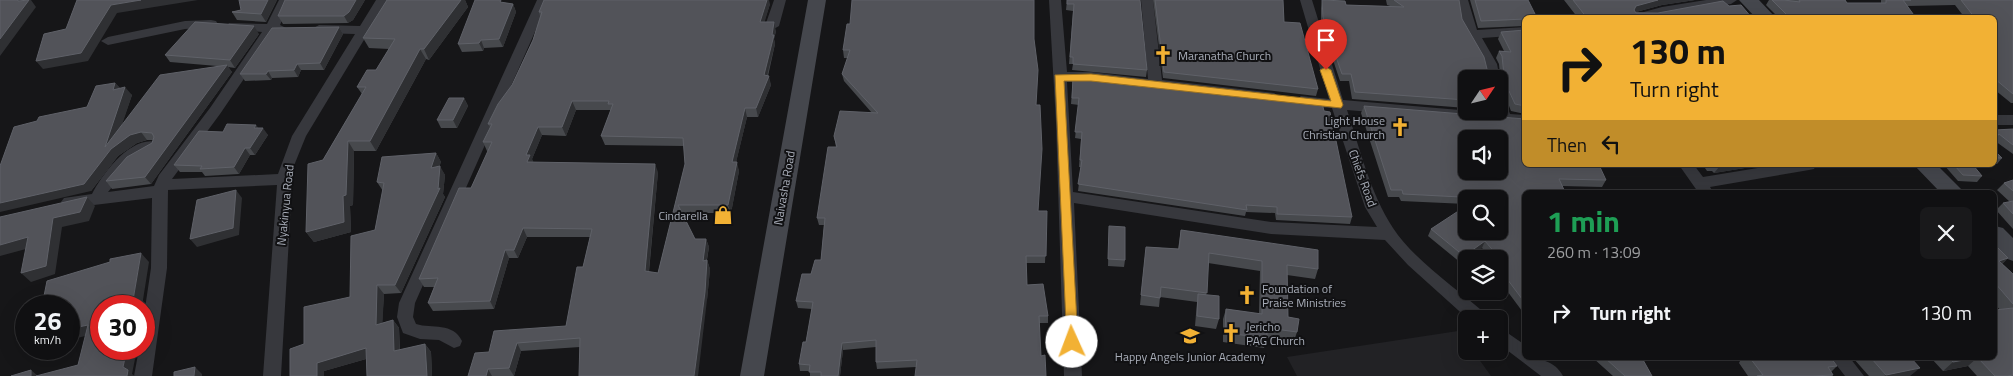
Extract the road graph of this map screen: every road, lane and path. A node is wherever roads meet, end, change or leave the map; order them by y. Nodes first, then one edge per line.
1 (285, 0) edge
2 (382, 0) edge
3 (543, 0) edge
4 (780, 0) edge
5 (817, 0) edge
6 (1055, 0) edge
7 (1147, 0) edge
8 (1306, 0) edge
9 (1462, 0) edge
10 (1731, 0) edge
11 (1748, 0) edge
12 (1648, 15) edge
13 (1763, 15) edge
14 (772, 26) edge
15 (272, 28) junction
16 (365, 30) junction
17 (1522, 31) edge
18 (1475, 34) junction
19 (108, 41) dead end
20 (1491, 70) edge
21 (1059, 77) junction
22 (1155, 84) junction
23 (1338, 105) junction
24 (1458, 113) edge
25 (1508, 118) edge
26 (1522, 120) edge
27 (1997, 120) edge
28 (2013, 120) edge
29 (152, 146) edge
30 (1687, 167) edge
31 (1800, 167) edge
32 (1926, 167) edge
33 (285, 180) junction
34 (161, 188) junction
35 (1702, 188) edge
36 (1951, 190) edge
37 (1066, 196) junction
38 (97, 198) junction
39 (53, 207) edge
40 (1389, 234) junction
41 (1997, 236) edge
42 (2013, 252) edge
43 (1470, 310) edge
44 (454, 341) dead end
45 (1508, 341) edge
46 (1522, 352) edge
47 (1532, 360) edge
48 (1842, 360) edge
49 (143, 376) edge
50 (272, 376) edge
51 (752, 376) edge
52 (1073, 376) edge
53 (1554, 376) edge
54 (1855, 376) edge

1 - 15 street
2 - 16 street, Nyakinyua Road
3 - 44 street
4 - 14 street
5 - 51 main road, Naivasha Road
6 - 21 street
7 - 22 street
8 - 23 street, Chiefs Road
9 - 18 street
10 - 12 street
11 - 13 main road
15 - 16 street
15 - 19 street
15 - 34 street
16 - 33 street, Nyakinyua Road
17 - 18 street
18 - 20 street
21 - 22 street
21 - 37 street
22 - 23 street
23 - 24 street
23 - 40 street, Chiefs Road
25 - 26 street
27 - 28 street
29 - 38 street
30 - 35 street
31 - 35 street
32 - 36 main road
33 - 34 street
33 - 50 street, Nyakinyua Road
34 - 38 street
34 - 49 street
37 - 40 street
37 - 52 street
38 - 39 street
40 - 43 street, Chiefs Road
41 - 42 main road
45 - 46 street
47 - 53 street
48 - 54 street

